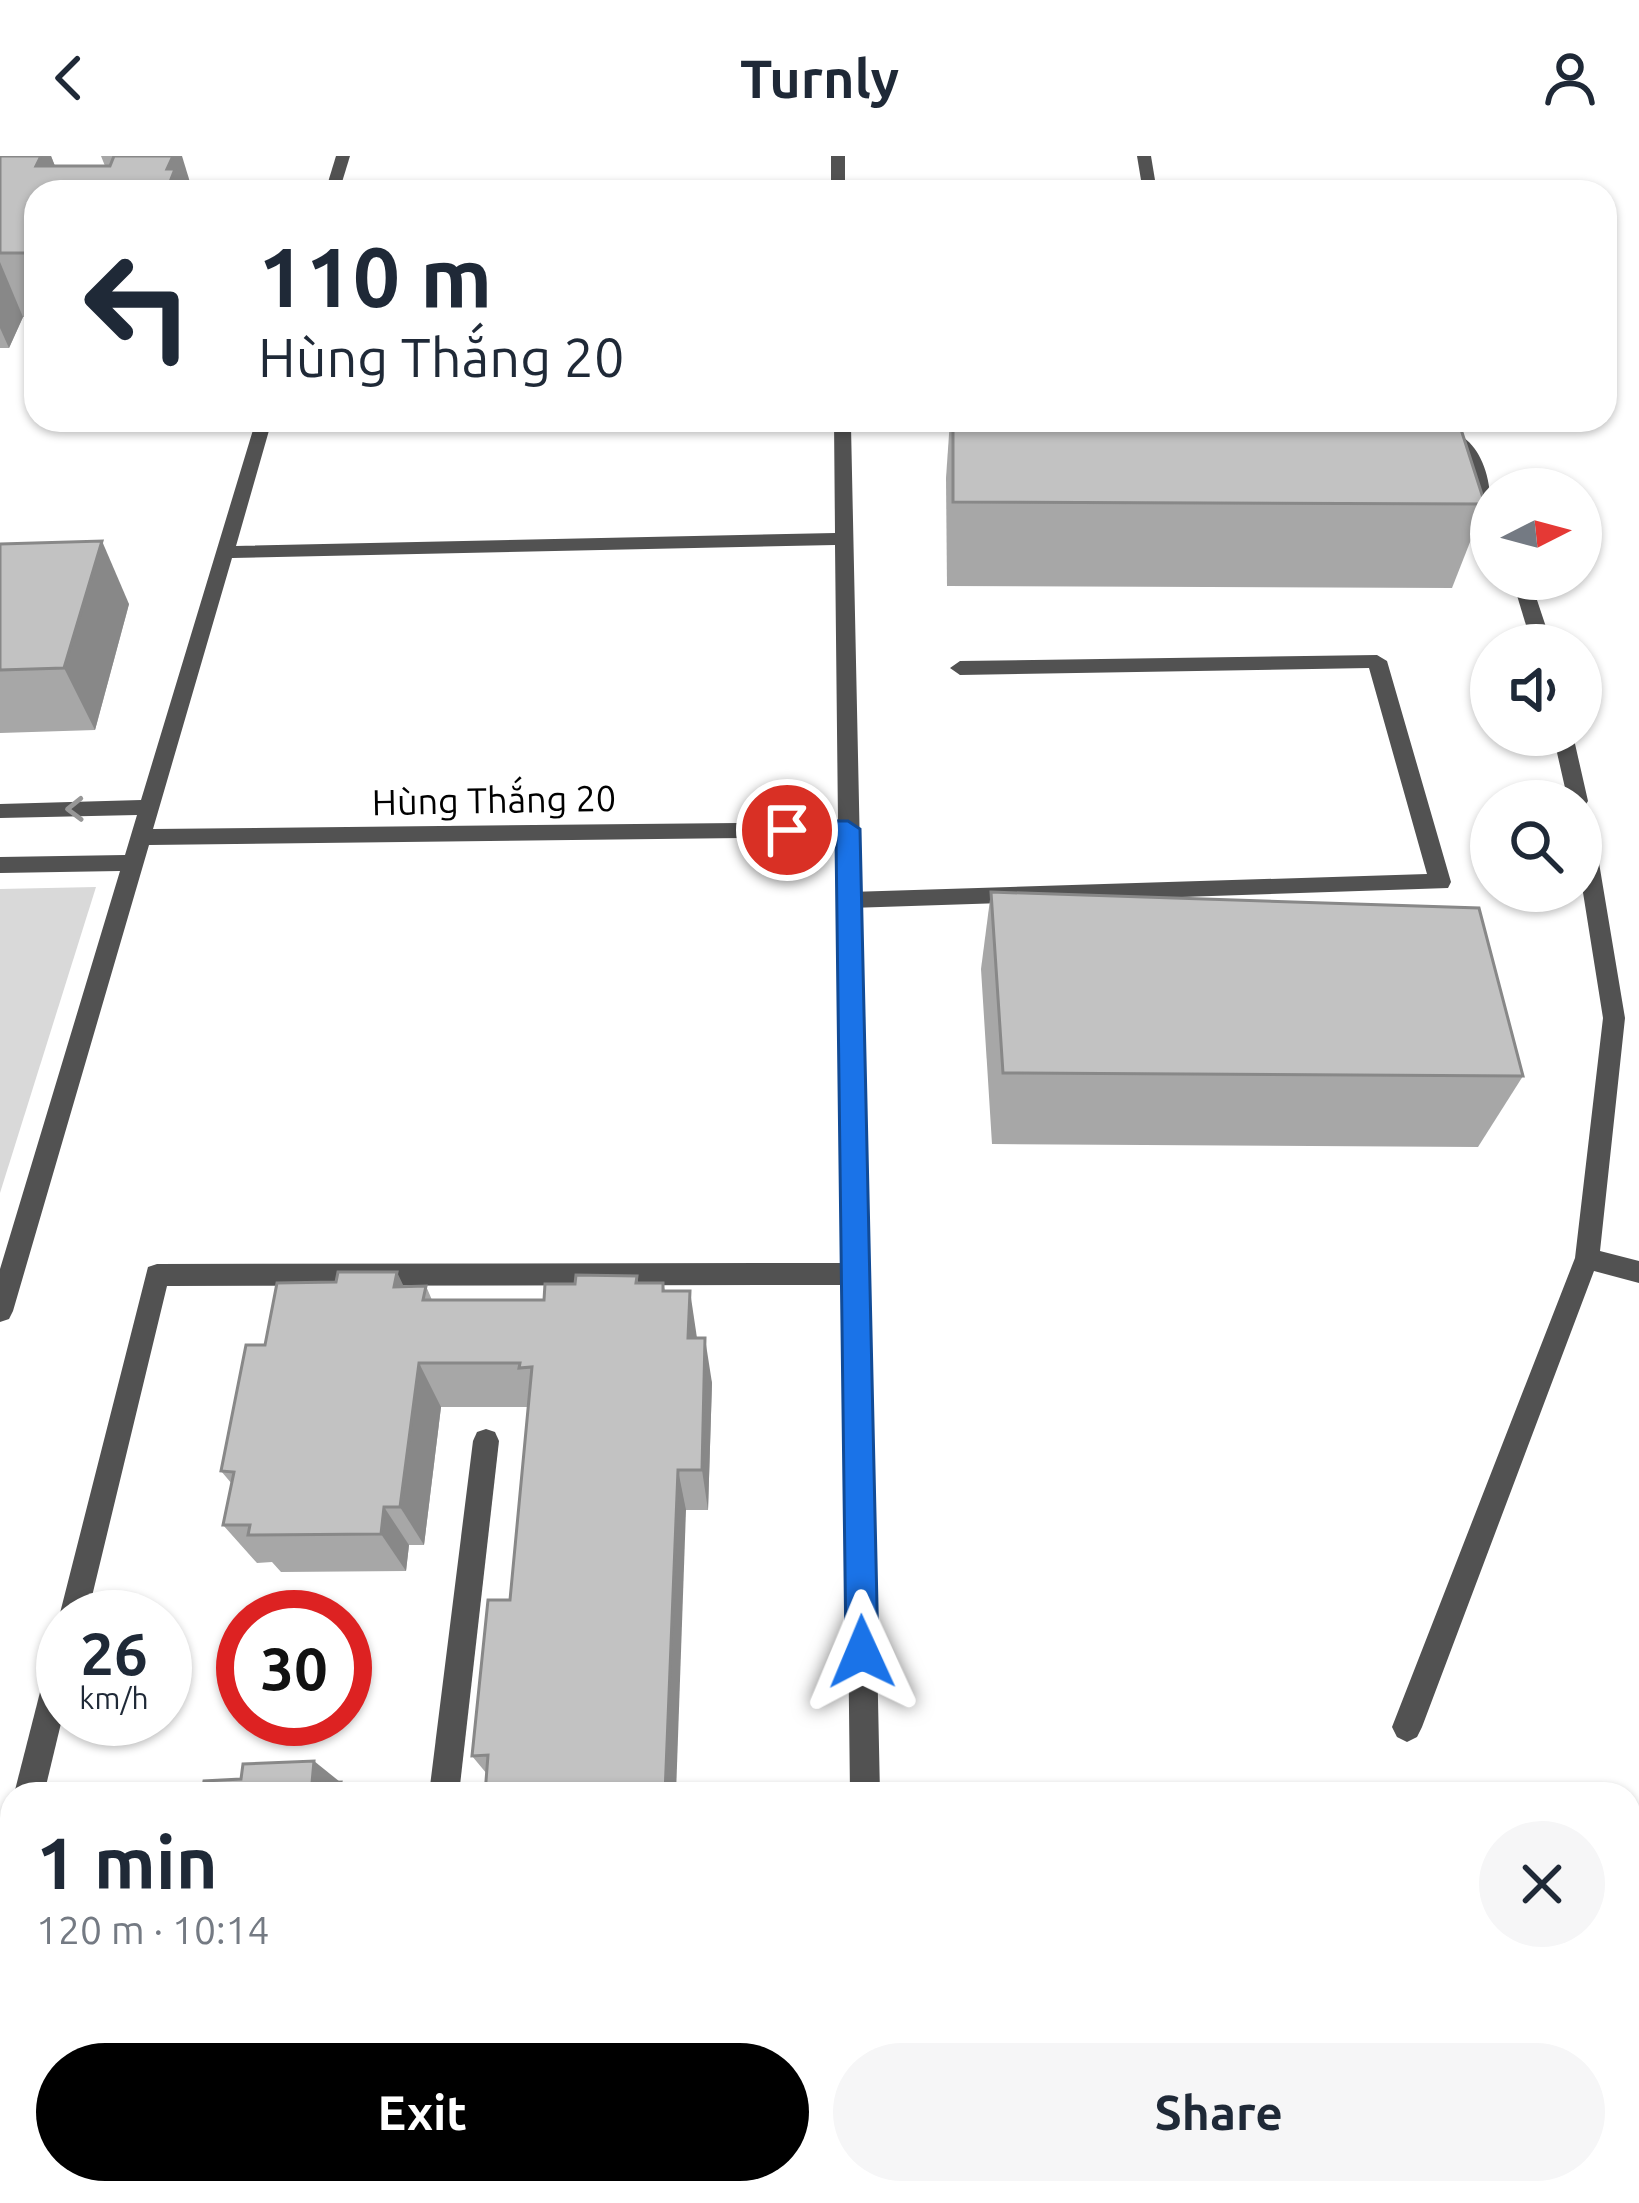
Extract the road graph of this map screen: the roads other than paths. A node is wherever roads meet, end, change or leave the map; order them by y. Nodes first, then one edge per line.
1 (260, 432) edge
2 (842, 432) edge
3 (1446, 432) edge
4 (1475, 468) edge
5 (844, 539) junction
6 (225, 552) junction
7 (960, 668) dead end
8 (150, 808) junction
9 (0, 811) edge
10 (848, 829) junction
11 (141, 837) junction
12 (133, 863) junction
13 (0, 865) edge
14 (850, 900) junction
15 (1597, 912) edge
16 (1587, 1258) junction
17 (1639, 1272) edge
18 (856, 1274) junction
19 (0, 1311) edge
20 (486, 1442) dead end
21 (80, 1590) edge
22 (1407, 1727) dead end
23 (41, 1746) edge
24 (32, 1782) edge
25 (445, 1782) edge
26 (865, 1782) edge

1 - 6 street
2 - 5 street
3 - 4 street
5 - 6 street
5 - 10 street
6 - 8 street
7 - 14 street
8 -> 9 street
8 - 11 street
10 - 11 street, Hùng Thắng 20
10 - 14 street
11 - 12 street
12 - 13 street
12 - 19 street
14 - 18 street
15 - 16 street
16 - 17 street
16 - 22 street
18 - 21 street
18 - 26 street
20 - 25 street
23 - 24 street

